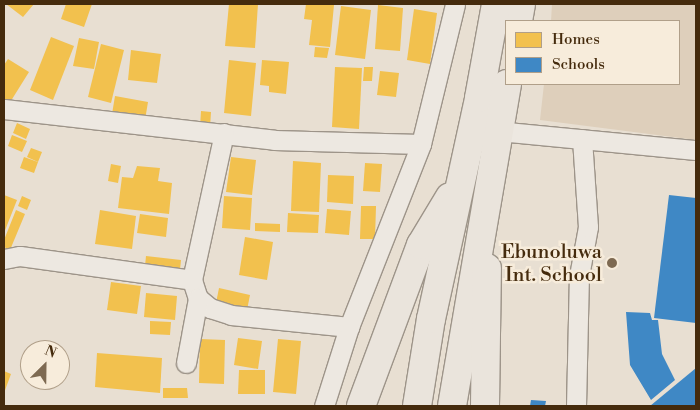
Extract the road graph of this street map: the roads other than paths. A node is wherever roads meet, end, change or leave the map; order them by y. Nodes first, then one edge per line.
1 (455, 4) edge
2 (496, 4) edge
3 (521, 4) edge
4 (518, 20) edge
5 (507, 85) edge
6 (4, 109) edge
7 (498, 131) junction
8 (224, 133) junction
9 (582, 139) junction
10 (421, 144) junction
11 (696, 150) edge
12 (462, 176) junction
13 (484, 214) junction
14 (4, 259) edge
15 (195, 289) junction
16 (349, 326) junction
17 (186, 363) dead end
18 (324, 406) edge
19 (361, 406) edge
20 (417, 406) edge
21 (452, 406) edge
22 (485, 406) edge
23 (576, 406) edge

1 - 10 street
2 - 12 highway
3 - 4 highway
5 - 7 highway
6 - 8 street
7 - 9 street
7 - 13 highway
8 - 10 street
8 - 15 street
9 - 11 street
9 - 23 street
10 - 16 street
12 - 19 highway
12 - 20 highway
13 - 21 highway
13 - 22 highway
14 - 15 street
15 - 16 street
15 - 17 street
16 - 18 street

